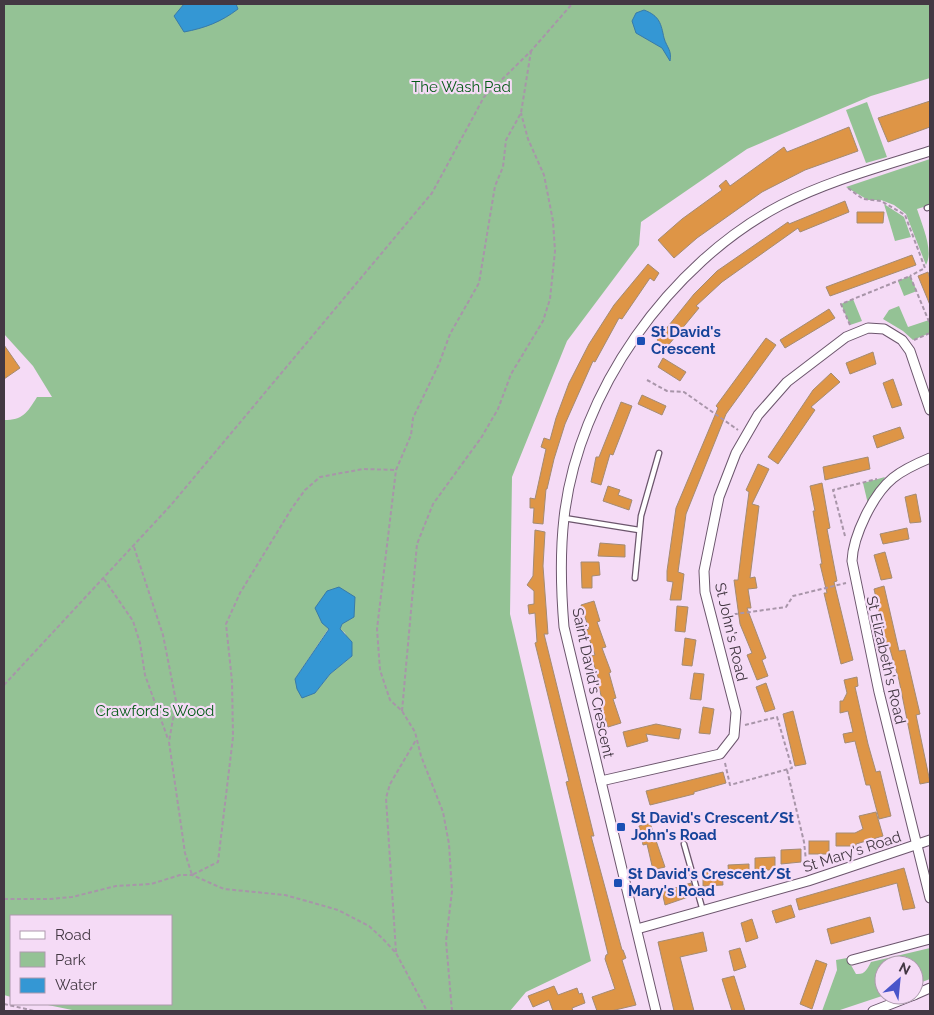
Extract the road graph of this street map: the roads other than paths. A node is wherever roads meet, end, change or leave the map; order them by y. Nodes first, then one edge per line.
1 (930, 151) edge
2 (930, 410) edge
3 (659, 453) dead end
4 (930, 458) edge
5 (564, 518) junction
6 (639, 530) junction
7 (636, 578) dead end
8 (601, 781) junction
9 (930, 840) edge
10 (684, 844) dead end
11 (916, 846) junction
12 (930, 898) edge
13 (703, 911) junction
14 (638, 929) junction
15 (930, 939) edge
16 (852, 960) dead end
17 (888, 1005) edge
18 (656, 1011) edge
19 (872, 1011) edge

1 - 5 street, Saint David's Crescent
2 - 8 street, St John's Road
3 - 6 lane
4 - 11 street, St Elizabeth's Road
5 - 6 lane
5 - 8 street, Saint David's Crescent
6 - 7 lane
8 - 14 street, Saint David's Crescent
9 - 11 street, St Mary's Road
10 - 13 lane
11 - 12 street, St Elizabeth's Road
11 - 13 street, St Mary's Road
13 - 14 street, St Mary's Road
14 - 18 street, Saint David's Crescent
15 - 16 street
17 - 19 street

